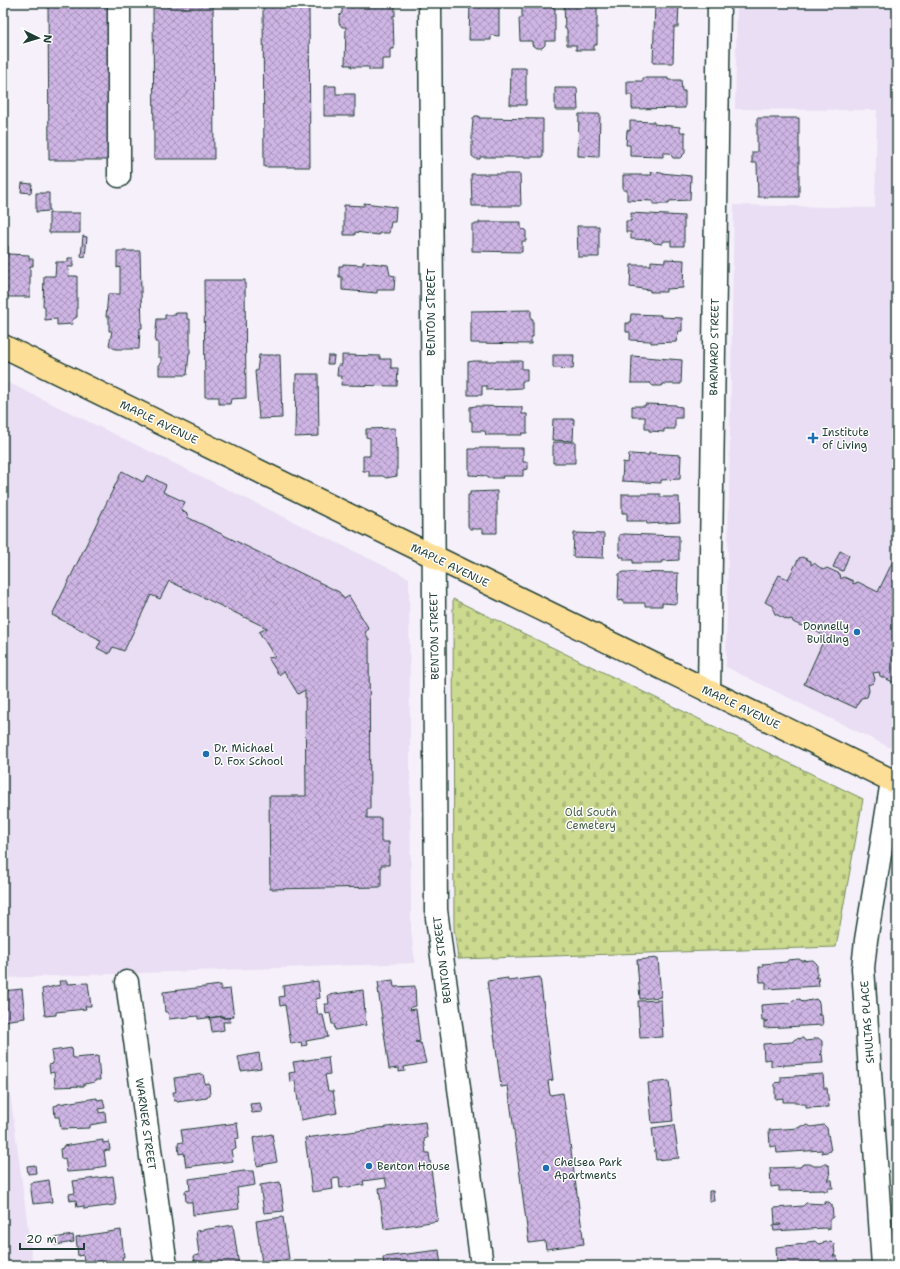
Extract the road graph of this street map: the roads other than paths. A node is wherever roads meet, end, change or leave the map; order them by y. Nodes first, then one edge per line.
1 (119, 3) edge
2 (430, 3) edge
3 (719, 3) edge
4 (120, 176) dead end
5 (3, 346) edge
6 (433, 556) junction
7 (709, 692) junction
8 (895, 782) edge
9 (127, 982) dead end
10 (166, 1266) edge
11 (482, 1266) edge
12 (883, 1266) edge

1 - 4 street
2 - 6 street, BENTON STREET
3 - 7 street, BARNARD STREET
5 - 6 main road, MAPLE AVENUE
6 - 7 main road, MAPLE AVENUE
6 - 11 street, BENTON STREET
7 - 8 main road, MAPLE AVENUE
8 - 12 street, SHULTAS PLACE
9 - 10 street, WARNER STREET

